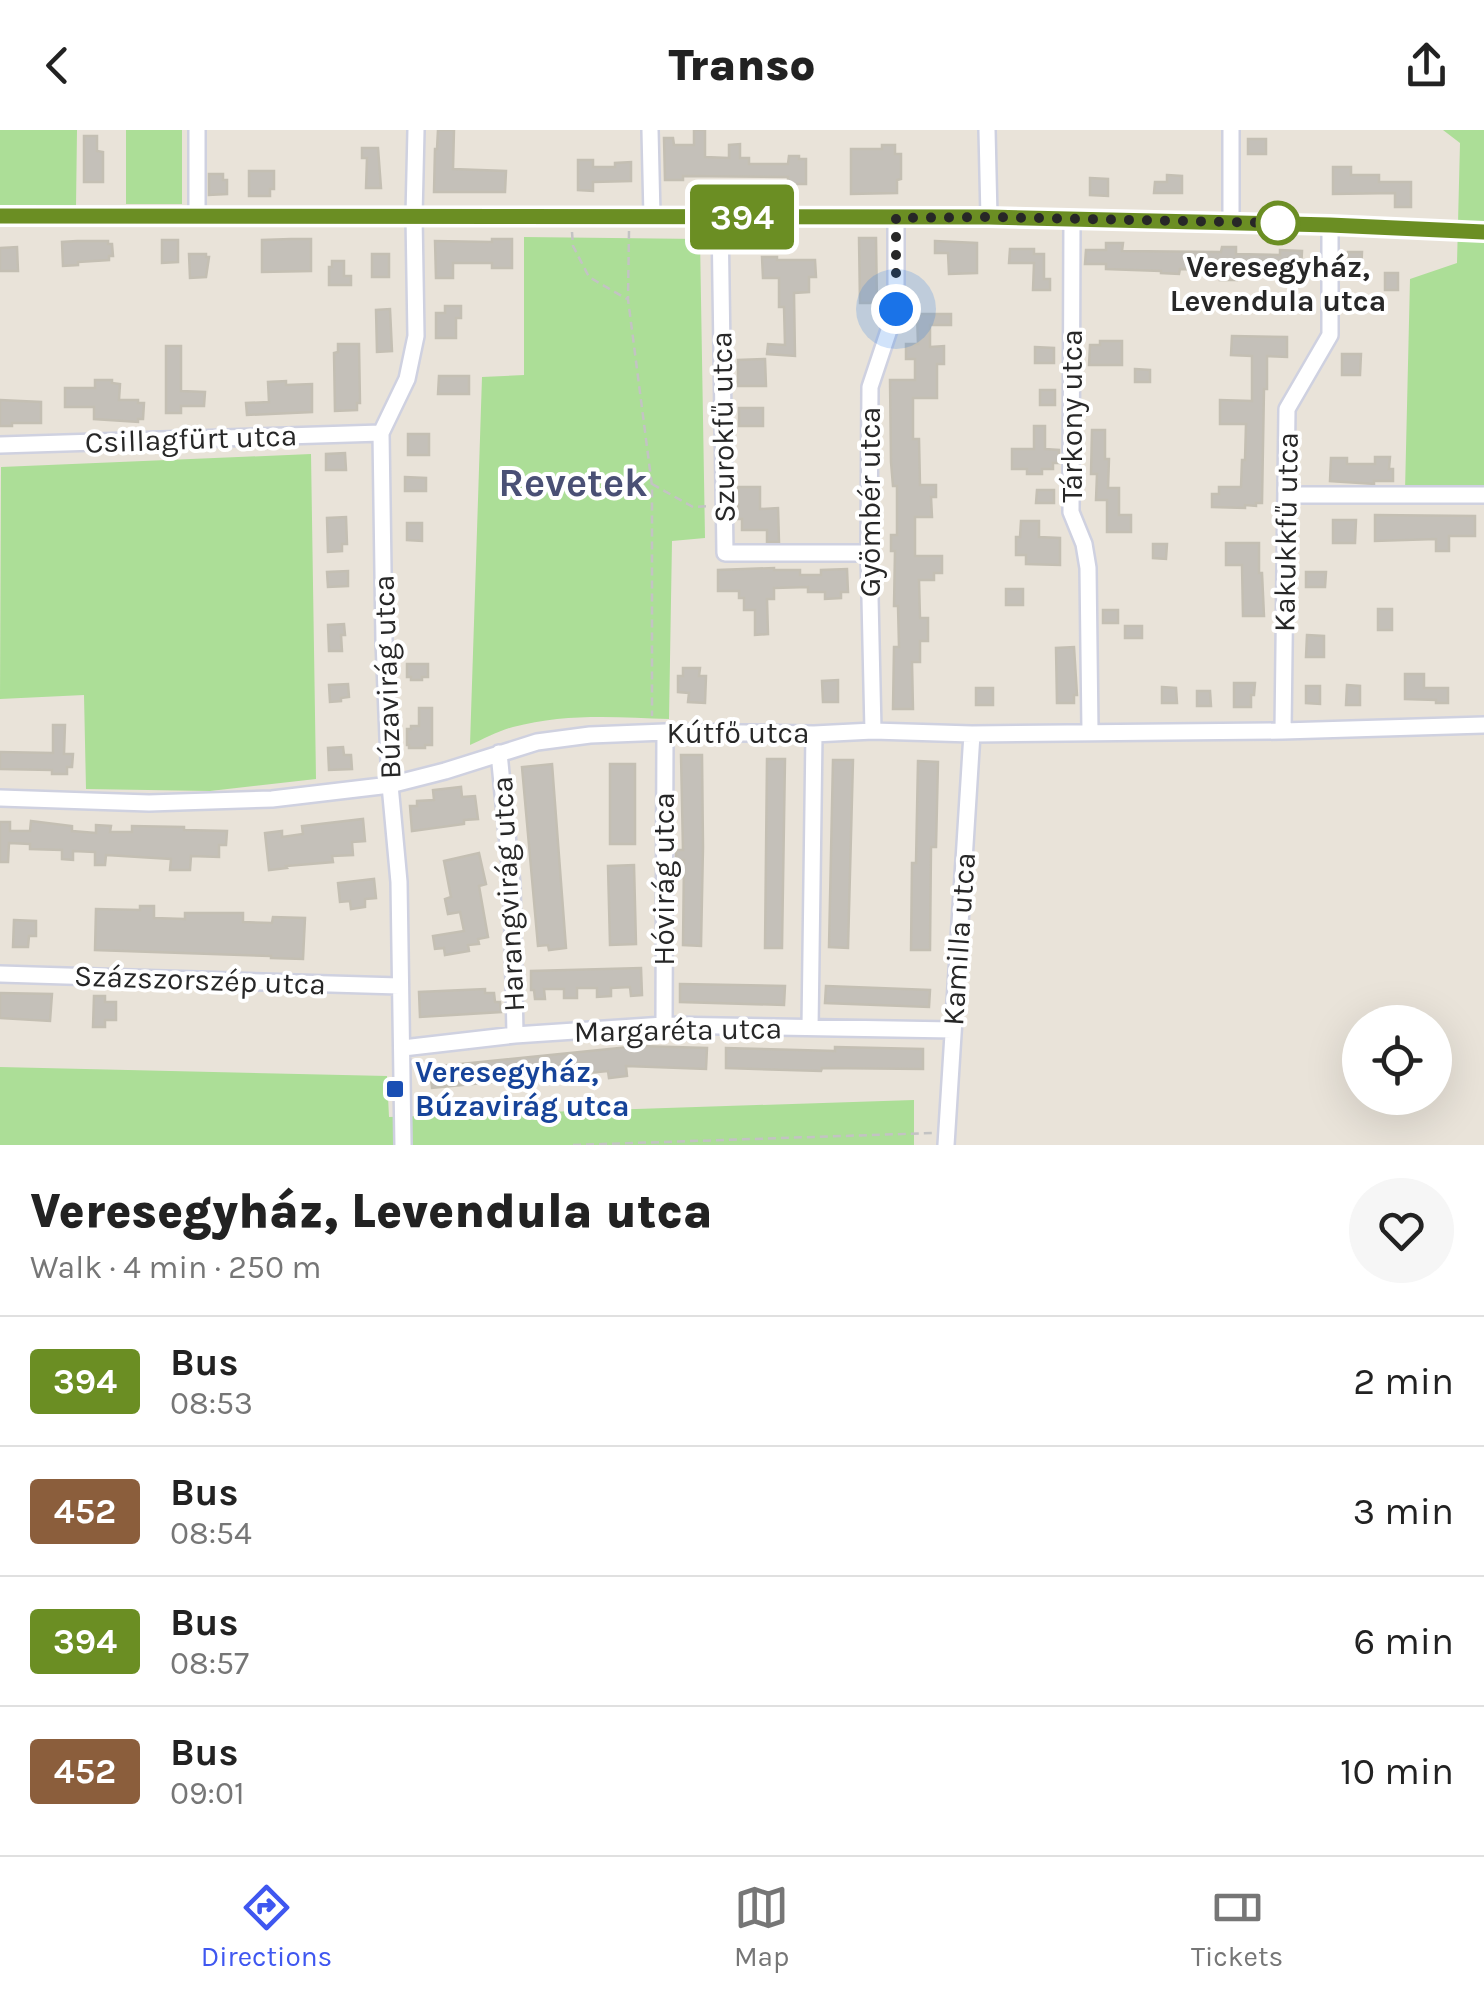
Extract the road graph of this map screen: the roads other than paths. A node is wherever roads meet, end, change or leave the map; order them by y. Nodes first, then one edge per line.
1 (197, 130) edge
2 (416, 130) edge
3 (650, 130) edge
4 (988, 130) edge
5 (1230, 130) edge
6 (197, 214) junction
7 (0, 216) edge
8 (414, 216) junction
9 (652, 216) junction
10 (720, 217) junction
11 (989, 217) junction
12 (896, 218) junction
13 (1072, 219) junction
14 (1230, 222) junction
15 (1330, 225) junction
16 (1484, 232) edge
17 (381, 433) junction
18 (0, 445) edge
19 (1286, 495) junction
20 (1484, 496) edge
21 (869, 553) junction
22 (1484, 724) edge
23 (873, 731) junction
24 (1090, 731) junction
25 (1283, 731) junction
26 (658, 732) junction
27 (814, 734) junction
28 (972, 734) junction
29 (500, 753) junction
30 (390, 786) junction
31 (0, 798) edge
32 (0, 974) edge
33 (400, 986) junction
34 (664, 1025) junction
35 (810, 1028) junction
36 (953, 1030) junction
37 (515, 1035) junction
38 (403, 1048) junction
39 (946, 1138) edge
40 (403, 1145) edge

1 - 6 street
2 - 8 street, Búzavirág utca
3 - 9 street
4 - 11 street
5 - 14 street
6 - 7 street
6 - 8 street
8 - 9 street
8 - 17 street, Búzavirág utca
9 - 10 street
10 - 12 street
10 - 21 street, Szurokfű utca
11 - 12 street
11 - 13 street
12 - 21 street, Gyömbér utca
13 - 14 street
13 - 24 street, Tárkony utca
14 - 15 street
15 - 16 street
15 - 19 street, Kakukkfű utca
17 - 18 street, Csillagfürt utca
17 - 30 street, Búzavirág utca
19 - 20 street
19 - 25 street, Kakukkfű utca
21 - 23 street, Gyömbér utca
22 - 25 street, Kútfő utca
23 - 27 street, Kútfő utca
23 - 28 street, Kútfő utca
24 - 25 street, Kútfő utca
24 - 28 street, Kútfő utca
26 - 27 street, Kútfő utca
26 - 29 street, Kútfő utca
26 - 34 street, Hóvirág utca
27 - 35 street
28 - 36 street, Kamilla utca
29 - 30 street, Kútfő utca
29 - 37 street, Harangvirág utca
30 - 31 street, Kútfő utca
30 - 33 street, Búzavirág utca
32 - 33 street, Százszorszép utca
33 - 38 street, Búzavirág utca
34 - 35 street, Margaréta utca
34 - 37 street, Margaréta utca
35 - 36 street, Margaréta utca
36 - 39 street, Kamilla utca
37 - 38 street, Margaréta utca
38 - 40 street, Búzavirág utca

